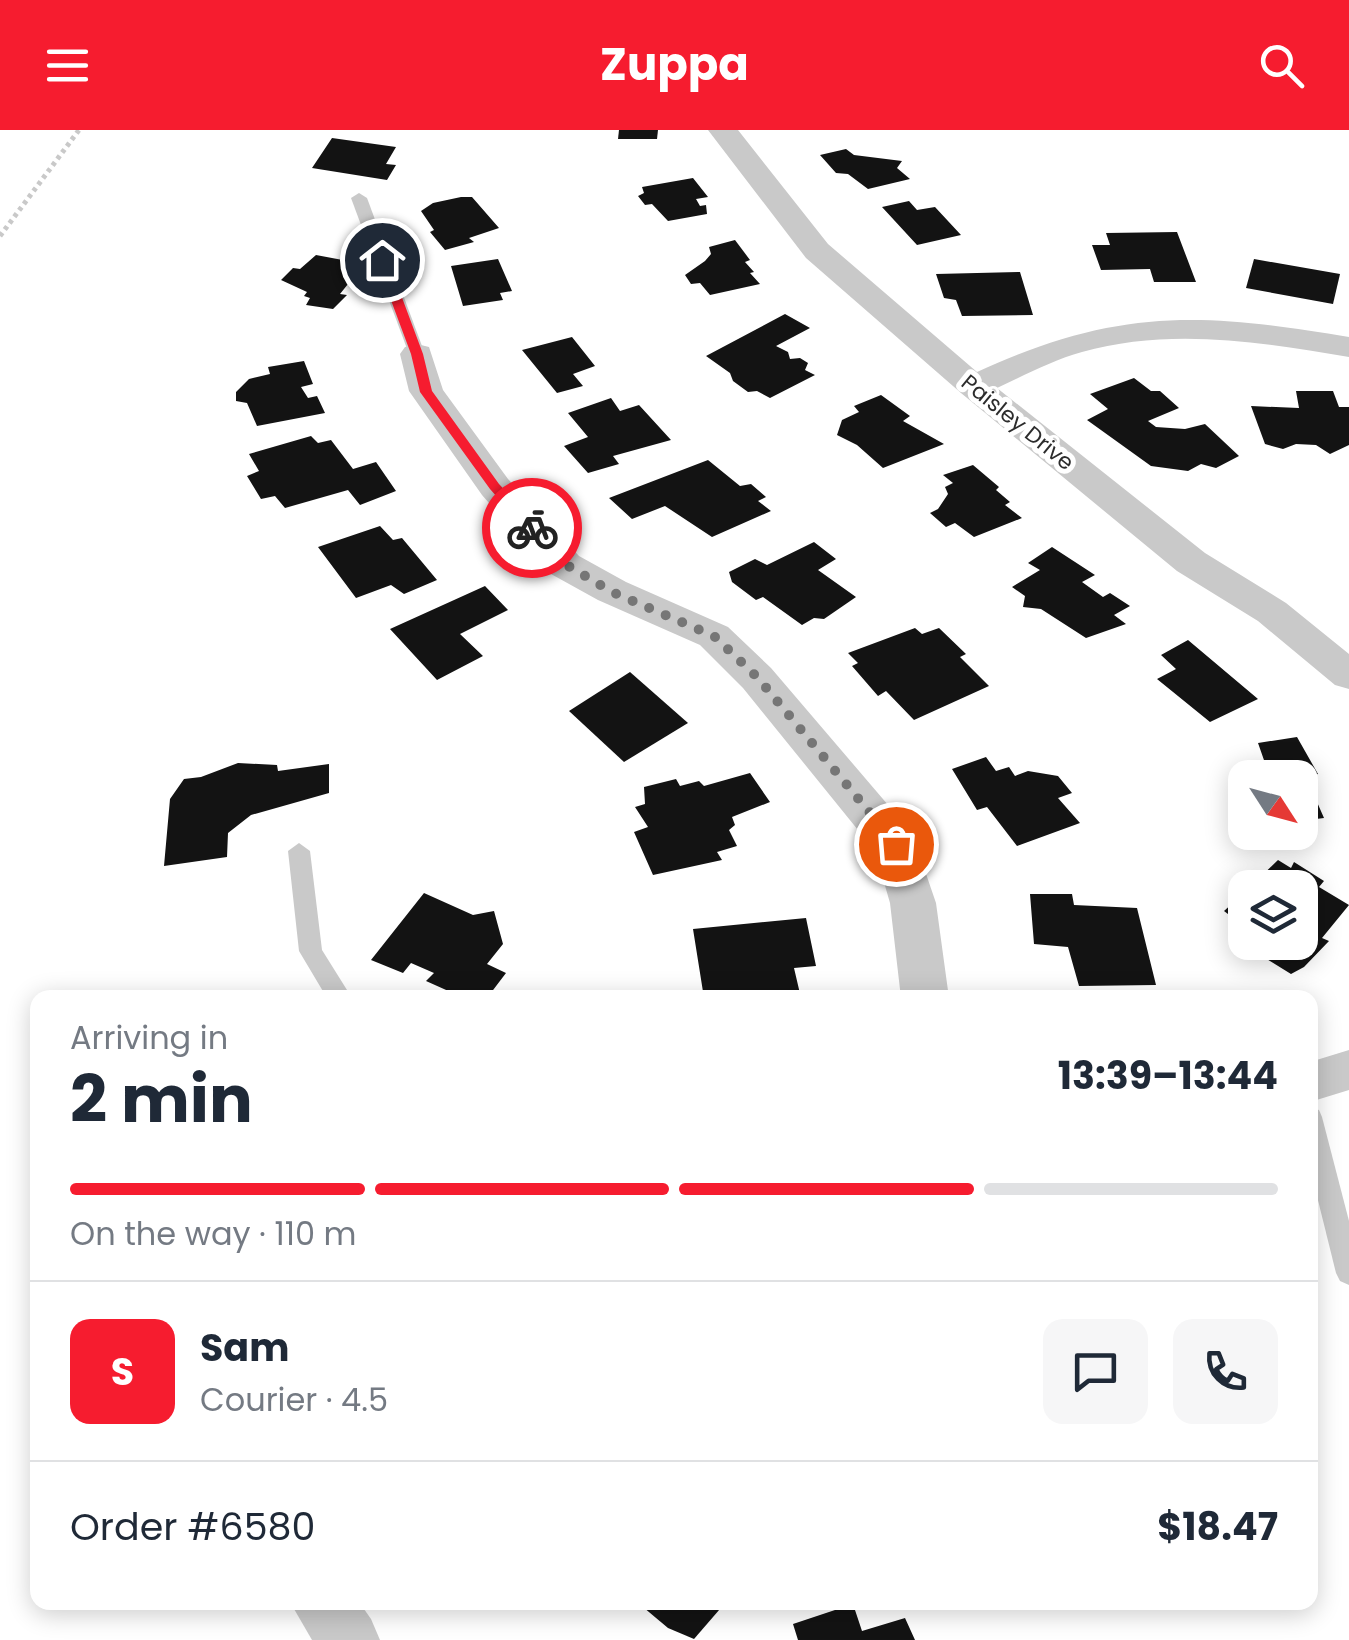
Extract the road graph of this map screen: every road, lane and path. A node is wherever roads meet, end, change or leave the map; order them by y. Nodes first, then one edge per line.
1 (79, 130) edge
2 (723, 130) edge
3 (359, 198) dead end
4 (0, 236) edge
5 (1349, 347) edge
6 (417, 354) joint
7 (973, 386) junction
8 (1349, 675) edge
9 (299, 851) dead end
10 (335, 990) edge
11 (924, 990) edge
12 (1349, 1070) edge
13 (1318, 1080) edge
14 (1318, 1148) edge
15 (1349, 1273) edge
16 (326, 1610) edge
17 (350, 1640) edge

1 - 4 path
2 - 7 street, Paisley Drive
3 - 6 lane
5 - 7 street
6 - 11 street
7 - 8 street, Paisley Drive
9 - 10 lane
12 - 13 street
14 - 15 lane
16 - 17 street

